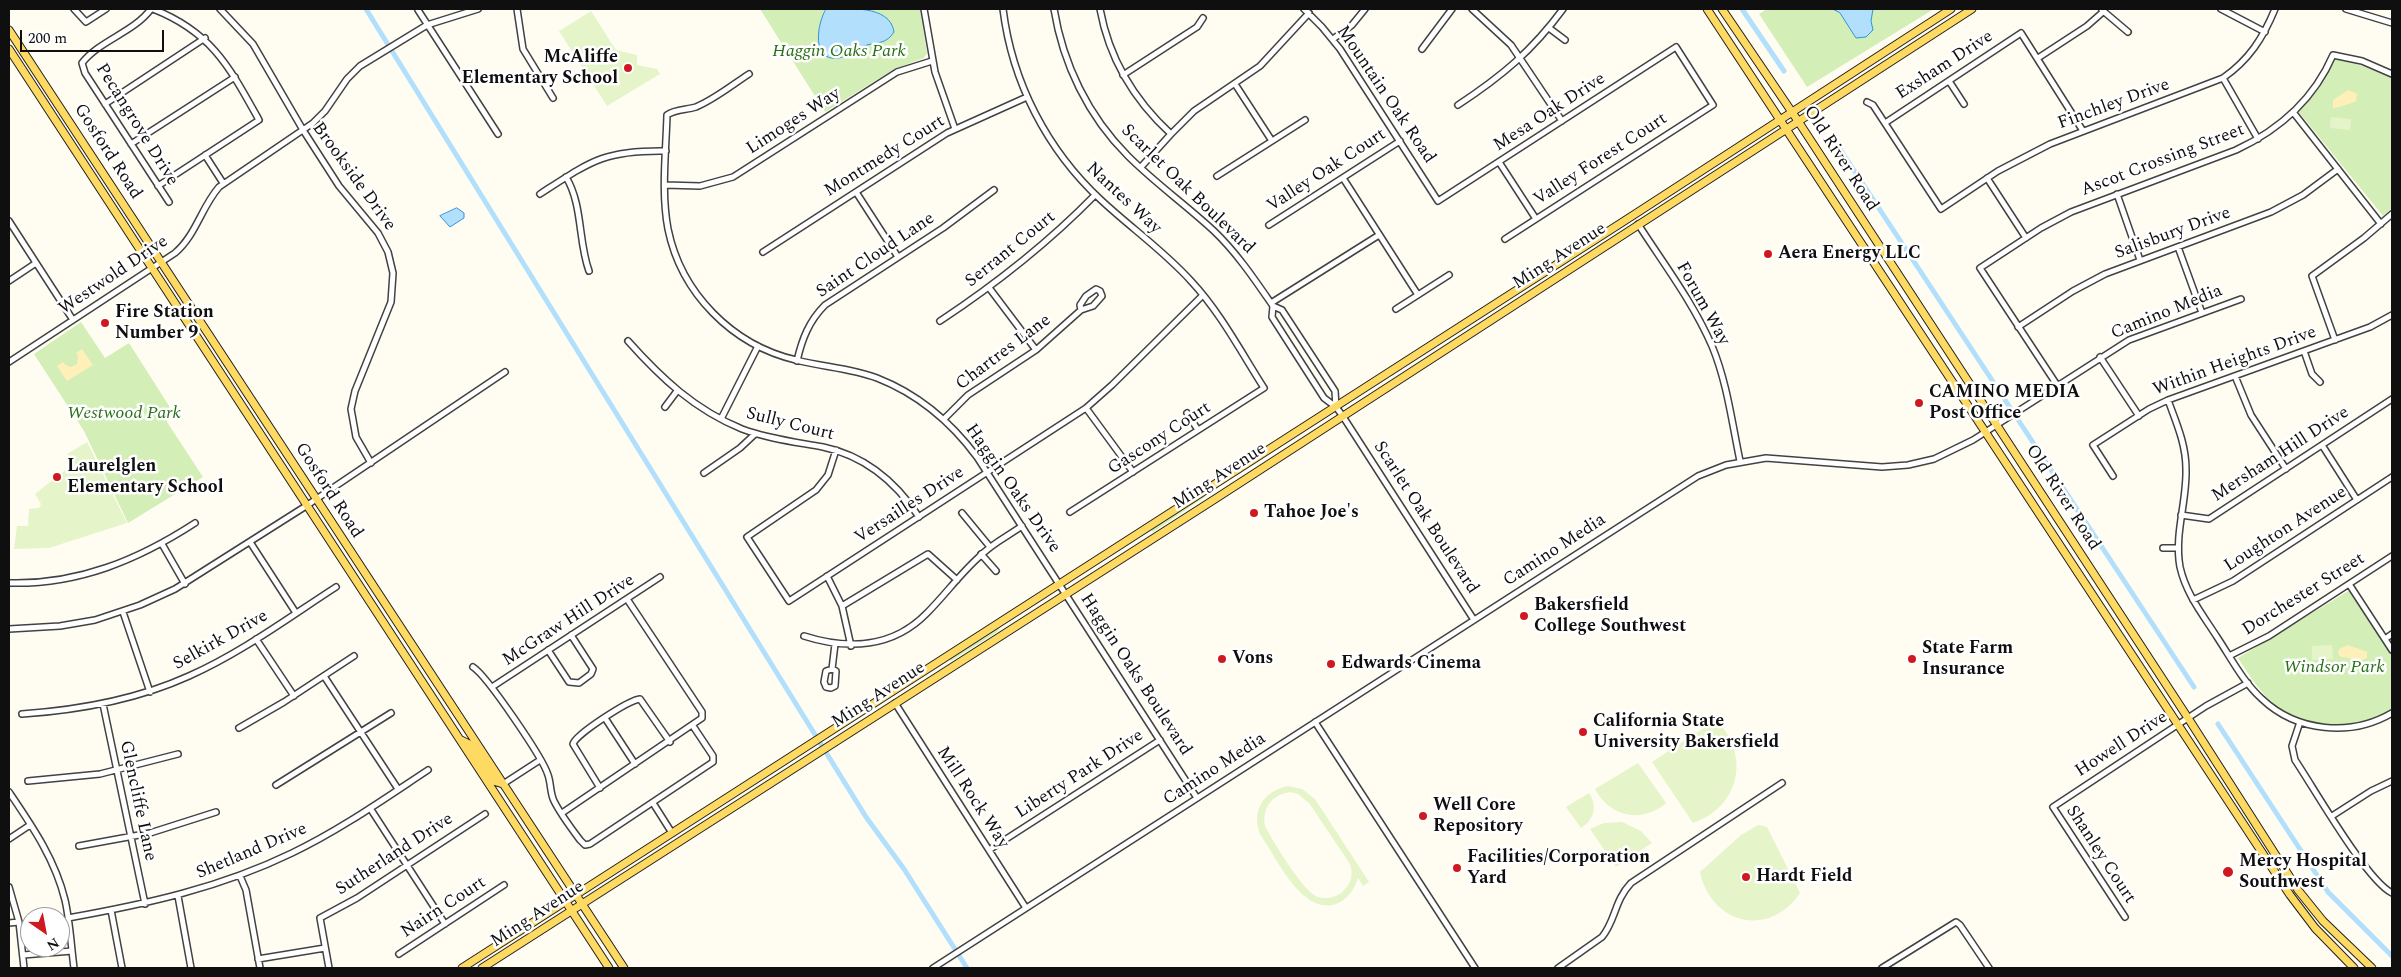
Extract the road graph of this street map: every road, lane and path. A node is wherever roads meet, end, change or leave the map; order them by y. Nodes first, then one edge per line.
1 (74, 9) edge
2 (106, 9) edge
3 (152, 9) edge
4 (220, 9) edge
5 (478, 9) edge
6 (516, 9) edge
7 (924, 9) edge
8 (1002, 9) edge
9 (1054, 9) edge
10 (1100, 9) edge
11 (1304, 9) edge
12 (1365, 9) edge
13 (1452, 9) edge
14 (1472, 9) edge
15 (1563, 9) edge
16 (1707, 9) edge
17 (1722, 9) edge
18 (1950, 9) edge
19 (1972, 9) edge
20 (2221, 9) edge
21 (2275, 9) edge
22 (2346, 9) edge
23 (418, 10) dead end
24 (2103, 10) edge
25 (1309, 13) junction
26 (1203, 18) dead end
27 (2392, 23) edge
28 (427, 25) junction
29 (1549, 28) junction
30 (9, 30) edge
31 (2128, 32) dead end
32 (2265, 32) junction
33 (205, 38) junction
34 (1333, 40) junction
35 (1565, 40) dead end
36 (9, 49) edge
37 (1422, 49) dead end
38 (1522, 58) junction
39 (2038, 58) junction
40 (932, 62) junction
41 (749, 74) dead end
42 (2392, 74) edge
43 (1123, 75) junction
44 (235, 77) junction
45 (2222, 78) junction
46 (1949, 81) junction
47 (1235, 84) junction
48 (1027, 97) junction
49 (553, 98) dead end
50 (1867, 102) dead end
51 (105, 104) junction
52 (1458, 104) dead end
53 (1713, 104) joint
54 (1964, 104) dead end
55 (1792, 112) junction
56 (2293, 112) junction
57 (1304, 120) dead end
58 (1780, 120) junction
59 (1562, 121) junction
60 (1798, 121) junction
61 (1885, 123) junction
62 (1786, 128) junction
63 (955, 129) junction
64 (303, 130) junction
65 (2083, 130) junction
66 (498, 134) dead end
67 (1171, 134) junction
68 (2258, 139) junction
69 (1272, 141) junction
70 (1400, 141) junction
71 (131, 144) junction
72 (666, 151) junction
73 (205, 155) junction
74 (1499, 162) junction
75 (1141, 167) junction
76 (2338, 169) junction
77 (1218, 176) dead end
78 (566, 177) junction
79 (1342, 178) junction
80 (1987, 178) junction
81 (223, 183) junction
82 (665, 185) junction
83 (158, 186) junction
84 (994, 190) dead end
85 (856, 192) junction
86 (540, 194) dead end
87 (1095, 194) junction
88 (2117, 194) junction
89 (1438, 201) joint
90 (169, 202) dead end
91 (2392, 214) edge
92 (1536, 219) junction
93 (9, 221) edge
94 (1638, 224) junction
95 (2381, 224) junction
96 (1269, 225) dead end
97 (1379, 235) junction
98 (2026, 238) junction
99 (1505, 239) dead end
100 (2178, 247) junction
101 (763, 252) dead end
102 (898, 257) junction
103 (2140, 260) junction
104 (36, 263) junction
105 (161, 263) junction
106 (152, 269) junction
107 (589, 271) dead end
108 (1449, 274) dead end
109 (9, 281) edge
110 (990, 288) junction
111 (1203, 295) junction
112 (1418, 295) junction
113 (2241, 299) dead end
114 (1272, 304) junction
115 (1396, 309) dead end
116 (1081, 310) junction
117 (2202, 313) junction
118 (2392, 315) edge
119 (73, 320) junction
120 (940, 321) dead end
121 (2018, 327) junction
122 (2335, 340) junction
123 (628, 341) dead end
124 (758, 346) junction
125 (1036, 350) junction
126 (2304, 351) junction
127 (2100, 357) junction
128 (797, 361) junction
129 (9, 362) edge
130 (506, 372) dead end
131 (2235, 376) junction
132 (2320, 382) dead end
133 (2057, 385) junction
134 (1264, 388) joint
135 (677, 391) junction
136 (2392, 399) edge
137 (2168, 400) junction
138 (1336, 406) junction
139 (665, 407) dead end
140 (1086, 408) junction
141 (1187, 413) dead end
142 (1342, 415) junction
143 (2139, 416) junction
144 (721, 419) junction
145 (944, 419) junction
146 (1996, 425) junction
147 (1198, 430) junction
148 (1985, 432) junction
149 (755, 434) junction
150 (2322, 445) junction
151 (836, 450) junction
152 (1740, 461) junction
153 (371, 464) junction
154 (2286, 469) junction
155 (1133, 472) junction
156 (704, 473) dead end
157 (988, 473) junction
158 (2113, 476) dead end
159 (2390, 478) edge
160 (2392, 485) edge
161 (316, 500) junction
162 (2357, 500) junction
163 (306, 506) junction
164 (1070, 512) dead end
165 (962, 513) dead end
166 (2181, 515) junction
167 (919, 517) junction
168 (195, 523) dead end
169 (1022, 526) junction
170 (250, 542) junction
171 (162, 544) junction
172 (990, 547) junction
173 (2163, 548) dead end
174 (2178, 548) junction
175 (981, 554) junction
176 (2392, 556) edge
177 (996, 571) dead end
178 (827, 576) junction
179 (660, 577) dead end
180 (957, 580) junction
181 (9, 583) edge
182 (1059, 583) junction
183 (185, 584) junction
184 (2349, 584) junction
185 (336, 586) dead end
186 (1066, 593) junction
187 (627, 599) junction
188 (2193, 600) junction
189 (842, 606) junction
190 (123, 612) junction
191 (296, 613) junction
192 (1474, 620) junction
193 (9, 629) edge
194 (2392, 634) edge
195 (571, 635) junction
196 (804, 636) dead end
197 (256, 639) junction
198 (2385, 639) junction
199 (835, 644) junction
200 (851, 646) junction
201 (548, 650) junction
202 (2392, 650) edge
203 (354, 656) dead end
204 (2229, 656) junction
205 (473, 668) dead end
206 (832, 668) dead end
207 (925, 671) junction
208 (324, 676) junction
209 (2248, 683) junction
210 (492, 687) junction
211 (150, 692) junction
212 (294, 696) junction
213 (895, 703) junction
214 (103, 704) junction
215 (391, 713) dead end
216 (22, 714) dead end
217 (2392, 715) edge
218 (605, 718) junction
219 (2188, 718) junction
220 (1315, 722) junction
221 (2300, 722) junction
222 (2178, 725) junction
223 (694, 726) junction
224 (239, 728) dead end
225 (361, 733) junction
226 (459, 739) junction
227 (1160, 740) junction
228 (670, 742) junction
229 (178, 754) dead end
230 (540, 760) junction
231 (635, 764) junction
232 (428, 770) dead end
233 (117, 771) junction
234 (28, 781) dead end
235 (2392, 781) edge
236 (503, 784) junction
237 (1782, 784) dead end
238 (276, 785) dead end
239 (600, 788) junction
240 (398, 790) junction
241 (9, 792) edge
242 (1197, 798) junction
243 (653, 803) junction
244 (2053, 807) joint
245 (370, 808) junction
246 (216, 812) dead end
247 (562, 813) junction
248 (485, 814) dead end
249 (2332, 816) junction
250 (30, 825) junction
251 (672, 833) junction
252 (2251, 836) junction
253 (131, 837) junction
254 (9, 839) edge
255 (79, 846) dead end
256 (989, 850) junction
257 (407, 865) junction
258 (2282, 865) junction
259 (240, 876) junction
260 (504, 885) dead end
261 (9, 887) edge
262 (2392, 892) edge
263 (178, 896) junction
264 (577, 896) junction
265 (566, 903) junction
266 (145, 904) junction
267 (583, 904) junction
268 (65, 907) edge
269 (1026, 908) junction
270 (112, 910) junction
271 (572, 911) junction
272 (2125, 917) dead end
273 (70, 918) edge
274 (19, 922) junction
275 (9, 923) edge
276 (445, 924) junction
277 (20, 933) edge
278 (70, 934) edge
279 (325, 948) junction
280 (72, 951) joint
281 (399, 954) dead end
282 (258, 960) junction
283 (74, 968) edge
284 (122, 968) edge
285 (191, 968) edge
286 (260, 968) edge
287 (328, 968) edge
288 (462, 968) edge
289 (482, 968) edge
290 (609, 968) edge
291 (624, 968) edge
292 (933, 968) edge
293 (1474, 968) edge
294 (1558, 968) edge
295 (1882, 968) edge
296 (1989, 968) edge
297 (2354, 968) edge
298 (2372, 968) edge

1 - 2 street
3 - 33 street
3 - 51 street, Pecangrove Drive
4 - 64 street, Brookside Drive
5 - 28 street, Westwold Drive
6 - 49 street
7 - 40 street
8 - 48 street, Nantes Way
9 - 75 street, Scarlet Oak Boulevard
10 - 43 street
11 - 25 street, Mountain Oak Road
12 - 34 street
13 - 37 street
14 - 38 street
15 - 29 street
16 - 58 main road, Old River Road
17 - 55 main road, Old River Road
18 - 55 main road, Ming Avenue
19 - 60 main road, Ming Avenue
20 - 32 street
21 - 32 street, Finchley Drive
22 - 27 street
23 - 28 street
24 - 31 street
24 - 39 street
25 - 34 street, Mountain Oak Road
25 - 47 street
26 - 43 street
28 - 64 street, Westwold Drive
28 - 66 street
29 - 35 street
29 - 38 street
30 - 105 main road, Gosford Road
32 - 45 street, Finchley Drive
33 - 44 street
33 - 51 street
34 - 70 street, Mountain Oak Road
36 - 106 main road, Gosford Road
38 - 52 street
38 - 59 street
39 - 46 street, Exsham Drive
39 - 65 street
40 - 63 street
40 - 82 street, Limoges Way
41 - 72 street, Haggin Oaks Drive
42 - 56 street, Ascot Crossing Street
43 - 67 street
44 - 71 street
44 - 73 street
45 - 65 street, Finchley Drive
45 - 68 street
46 - 54 street
46 - 61 street, Exsham Drive
47 - 67 street
47 - 69 street
48 - 63 street, Montmedy Court
48 - 87 street, Nantes Way
50 - 61 street
51 - 71 street, Pecangrove Drive
53 - 59 street, Mesa Oak Drive
53 - 92 street, Valley Forest Court
55 - 58 main road, Ming Avenue
55 - 60 main road, Old River Road
56 - 68 street, Ascot Crossing Street
56 - 76 street
57 - 69 street
58 - 62 main road, Old River Road
58 - 138 main road, Ming Avenue
59 - 74 street, Mesa Oak Drive
60 - 62 main road, Ming Avenue
60 - 146 main road, Old River Road
61 - 80 street, Finchley Drive
62 - 94 main road, Ming Avenue
62 - 148 main road, Old River Road
63 - 85 street, Montmedy Court
64 - 81 street, Westwold Drive
64 - 153 street, Brookside Drive
65 - 80 street, Finchley Drive
67 - 75 street
68 - 88 street, Ascot Crossing Street
69 - 77 street
70 - 79 street, Valley Oak Court
70 - 89 street, Mountain Oak Road
71 - 83 street, Pecangrove Drive
72 - 78 street
72 - 82 street, Haggin Oaks Drive
73 - 81 street
73 - 83 street
74 - 89 street, Mesa Oak Drive
74 - 92 street
75 - 114 street, Scarlet Oak Boulevard
76 - 95 street
76 - 100 street, Salisbury Drive
78 - 86 street
78 - 107 street
79 - 96 street, Valley Oak Court
79 - 97 street
80 - 98 street
81 - 105 street, Westwold Drive
82 - 124 street, Haggin Oaks Drive
83 - 90 street, Pecangrove Drive
84 - 102 street, Saint Cloud Lane
85 - 101 street, Montmedy Court
85 - 102 street
87 - 110 street, Serrant Court
87 - 111 street, Nantes Way
88 - 98 street, Ascot Crossing Street
88 - 103 street
91 - 95 street
92 - 99 street, Valley Forest Court
93 - 104 street
94 - 142 main road, Ming Avenue
94 - 152 street, Forum Way
95 - 122 street
97 - 112 street
97 - 114 street
98 - 121 street, Ascot Crossing Street
100 - 103 street, Salisbury Drive
100 - 117 street
102 - 128 street, Saint Cloud Lane
103 - 121 street, Salisbury Drive
104 - 109 street
104 - 119 street
105 - 106 street, Westwold Drive
105 - 161 main road, Gosford Road
106 - 119 street, Westwold Drive
106 - 163 main road, Gosford Road
108 - 112 street
110 - 120 street, Serrant Court
110 - 125 street
111 - 134 street, Nantes Way
111 - 140 street, Versailles Drive
112 - 115 street
113 - 117 street, Camino Media
114 - 138 street, Scarlet Oak Boulevard
114 - 138 street, Scarlet Oak Boulevard
116 - 116 street, Chartres Lane
116 - 125 street, Chartres Lane
117 - 127 street, Camino Media
118 - 122 street, Within Heights Drive
119 - 129 street, Westwold Drive
121 - 133 street
122 - 126 street, Within Heights Drive
123 - 135 street, Sully Court
124 - 128 street, Haggin Oaks Drive
124 - 144 street
125 - 145 street, Chartres Lane
126 - 131 street, Within Heights Drive
126 - 132 street
127 - 133 street, Camino Media
127 - 143 street
128 - 145 street, Haggin Oaks Drive
130 - 153 street
131 - 137 street, Within Heights Drive
131 - 154 street
133 - 146 street, Camino Media
134 - 147 street, Gascony Court
135 - 139 street
135 - 144 street, Sully Court
136 - 150 street, Mersham Hill Drive
137 - 143 street, Within Heights Drive
137 - 166 street
138 - 142 street, Scarlet Oak Boulevard
138 - 182 main road, Ming Avenue
140 - 155 street
140 - 157 street, Versailles Drive
141 - 147 street
142 - 186 main road, Ming Avenue
142 - 192 street, Scarlet Oak Boulevard
143 - 158 street, Within Heights Drive
144 - 149 street, Sully Court
145 - 157 street, Haggin Oaks Drive
146 - 148 street, Camino Media
146 - 219 main road, Old River Road
147 - 155 street, Gascony Court
148 - 152 street, Camino Media
148 - 222 main road, Old River Road
149 - 151 street, Sully Court
149 - 156 street
150 - 154 street, Mersham Hill Drive
150 - 162 street
151 - 167 street, Sully Court
151 - 178 street, Versailles Drive
152 - 192 street, Camino Media
153 - 161 street
154 - 166 street, Mersham Hill Drive
155 - 164 street, Gascony Court
157 - 167 street, Versailles Drive
157 - 169 street, Haggin Oaks Drive
159 - 160 street
159 - 162 street, Loughton Avenue
161 - 163 street
161 - 236 main road, Gosford Road
162 - 188 street, Loughton Avenue
163 - 170 street
163 - 226 main road, Gosford Road
165 - 172 street
166 - 174 street
167 - 178 street, Versailles Drive
168 - 171 street
169 - 172 street
169 - 182 street, Haggin Oaks Drive
170 - 183 street
170 - 191 street
171 - 181 street
171 - 183 street
172 - 175 street
173 - 174 street
174 - 188 street
175 - 177 street
175 - 180 street
176 - 184 street, Dorchester Street
178 - 189 street
179 - 187 street, McGraw Hill Drive
180 - 189 street
180 - 200 street
182 - 186 street, Haggin Oaks Drive
182 - 207 main road, Ming Avenue
183 - 190 street
184 - 198 street
184 - 204 street, Dorchester Street
185 - 191 street, Selkirk Drive
186 - 213 main road, Ming Avenue
186 - 227 street, Haggin Oaks Boulevard
187 - 195 street, McGraw Hill Drive
187 - 223 street
188 - 204 street
189 - 200 street
190 - 193 street
190 - 211 street
191 - 197 street, Selkirk Drive
192 - 220 street, Camino Media
194 - 198 street
195 - 201 street, McGraw Hill Drive
195 - 201 street
196 - 199 street
197 - 211 street, Selkirk Drive
197 - 212 street
198 - 202 street
199 - 200 street
199 - 206 street
201 - 210 street, McGraw Hill Drive
203 - 208 street
204 - 209 street
205 - 210 street
207 - 213 main road
207 - 251 main road, Ming Avenue
208 - 212 street
208 - 225 street
209 - 219 street, Howell Drive
209 - 221 street
210 - 230 street
211 - 214 street, Selkirk Drive
212 - 224 street
213 - 256 street, Mill Rock Way
213 - 267 main road, Ming Avenue
214 - 216 street, Selkirk Drive
214 - 233 street, Glencliffe Lane
215 - 225 street
217 - 221 street
218 - 228 street
218 - 231 street
218 - 239 street
219 - 222 street, Howell Drive
219 - 258 main road, Old River Road
220 - 242 street, Camino Media
220 - 293 street
221 - 249 street
222 - 244 street, Howell Drive
222 - 252 main road, Old River Road
223 - 228 street
223 - 243 street
225 - 238 street
225 - 240 street
226 - 236 main road
226 - 265 main road, Gosford Road
227 - 242 street, Haggin Oaks Boulevard
227 - 256 street, Liberty Park Drive
228 - 231 street
229 - 233 street
230 - 236 street
230 - 247 street
231 - 239 street
232 - 240 street, Shetland Drive
233 - 234 street
233 - 253 street, Glencliffe Lane
235 - 249 street
236 - 264 main road, Gosford Road
237 - 294 street
239 - 247 street
240 - 245 street, Shetland Drive
241 - 250 street
242 - 269 street, Camino Media
243 - 247 street
243 - 251 street
244 - 272 street, Shanley Court
245 - 257 street
245 - 259 street, Shetland Drive
246 - 253 street
248 - 257 street, Sutherland Drive
249 - 262 street
250 - 254 street
250 - 268 street
251 - 264 main road, Ming Avenue
252 - 258 main road
252 - 297 main road, Old River Road
253 - 255 street
253 - 266 street, Glencliffe Lane
256 - 269 street, Mill Rock Way
257 - 276 street
257 - 279 street, Sutherland Drive
258 - 298 main road, Old River Road
259 - 263 street, Shetland Drive
259 - 282 street
260 - 276 street, Nairn Court
261 - 274 street
263 - 266 street, Shetland Drive
263 - 285 street
264 - 265 main road, Ming Avenue
264 - 267 main road, Gosford Road
265 - 271 main road, Gosford Road
265 - 288 main road, Ming Avenue
266 - 270 street, Shetland Drive
267 - 271 main road, Ming Avenue
267 - 291 main road, Gosford Road
269 - 292 street, Camino Media
270 - 273 street, Shetland Drive
270 - 284 street
271 - 289 main road, Ming Avenue
271 - 290 main road, Gosford Road
274 - 275 street
274 - 277 street
276 - 281 street, Nairn Court
278 - 280 street
279 - 282 street
279 - 287 street
280 - 283 street
282 - 286 street
295 - 296 street

